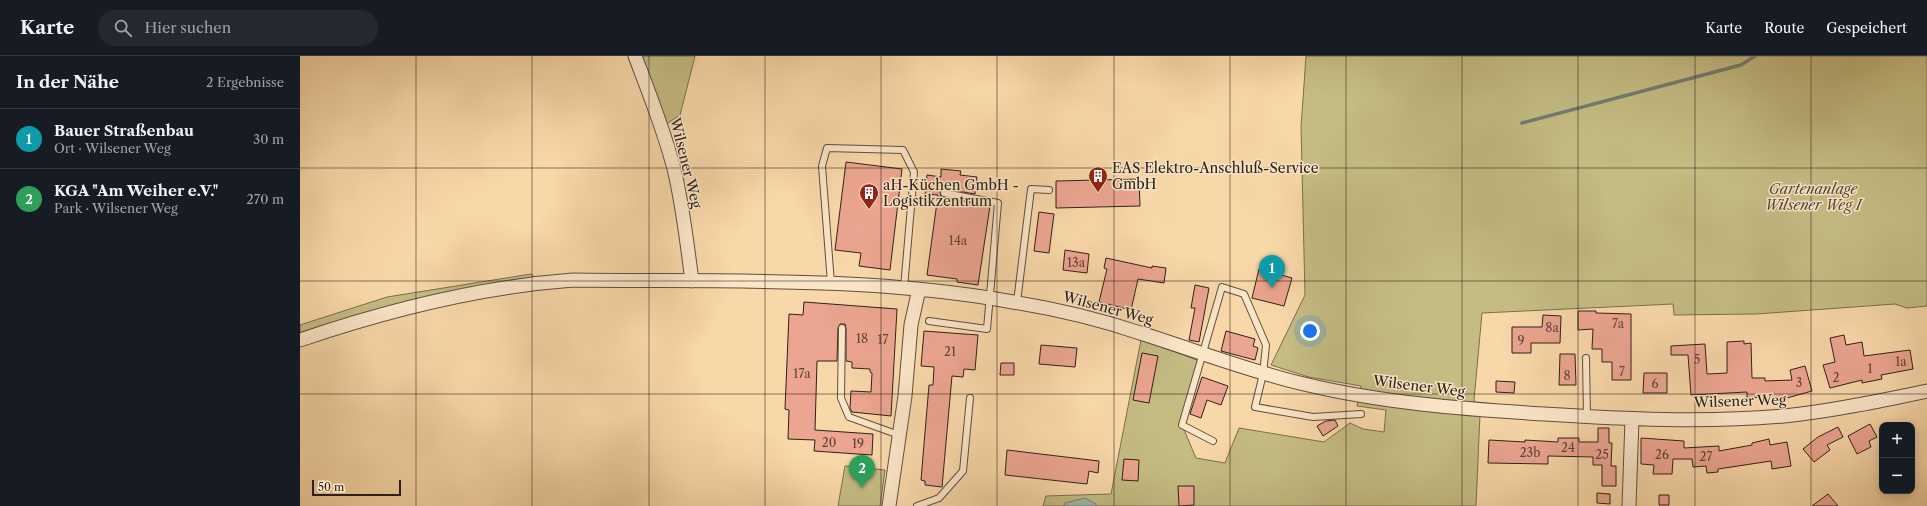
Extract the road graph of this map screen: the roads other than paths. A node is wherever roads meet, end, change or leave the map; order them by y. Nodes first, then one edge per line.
1 (635, 56) edge
2 (1049, 190) dead end
3 (944, 193) dead end
4 (692, 281) junction
5 (831, 283) junction
6 (904, 288) junction
7 (919, 289) junction
8 (990, 298) junction
9 (1017, 302) junction
10 (929, 321) dead end
11 (842, 328) dead end
12 (300, 340) edge
13 (1202, 353) junction
14 (1586, 358) dead end
15 (1263, 374) junction
16 (1927, 391) edge
17 (970, 398) dead end
18 (1361, 414) dead end
19 (1587, 417) junction
20 (1632, 419) junction
21 (900, 435) junction
22 (1213, 441) dead end
23 (889, 506) edge
24 (917, 506) edge
25 (1629, 506) edge

1 - 4 street, Wilsener Weg
2 - 9 lane
3 - 8 lane
4 - 5 street, Wilsener Weg
4 - 12 street, Wilsener Weg
5 - 6 street, Wilsener Weg
5 - 6 lane
6 - 7 street, Wilsener Weg
7 - 8 street, Wilsener Weg
7 - 21 street
8 - 9 street, Wilsener Weg
8 - 10 lane
9 - 13 street, Wilsener Weg
11 - 21 lane
13 - 15 street, Wilsener Weg
13 - 15 lane
13 - 22 lane
14 - 19 lane
15 - 18 lane
15 - 19 street, Wilsener Weg
16 - 20 street, Wilsener Weg
17 - 24 lane
19 - 20 street, Wilsener Weg
20 - 25 street
21 - 23 street

